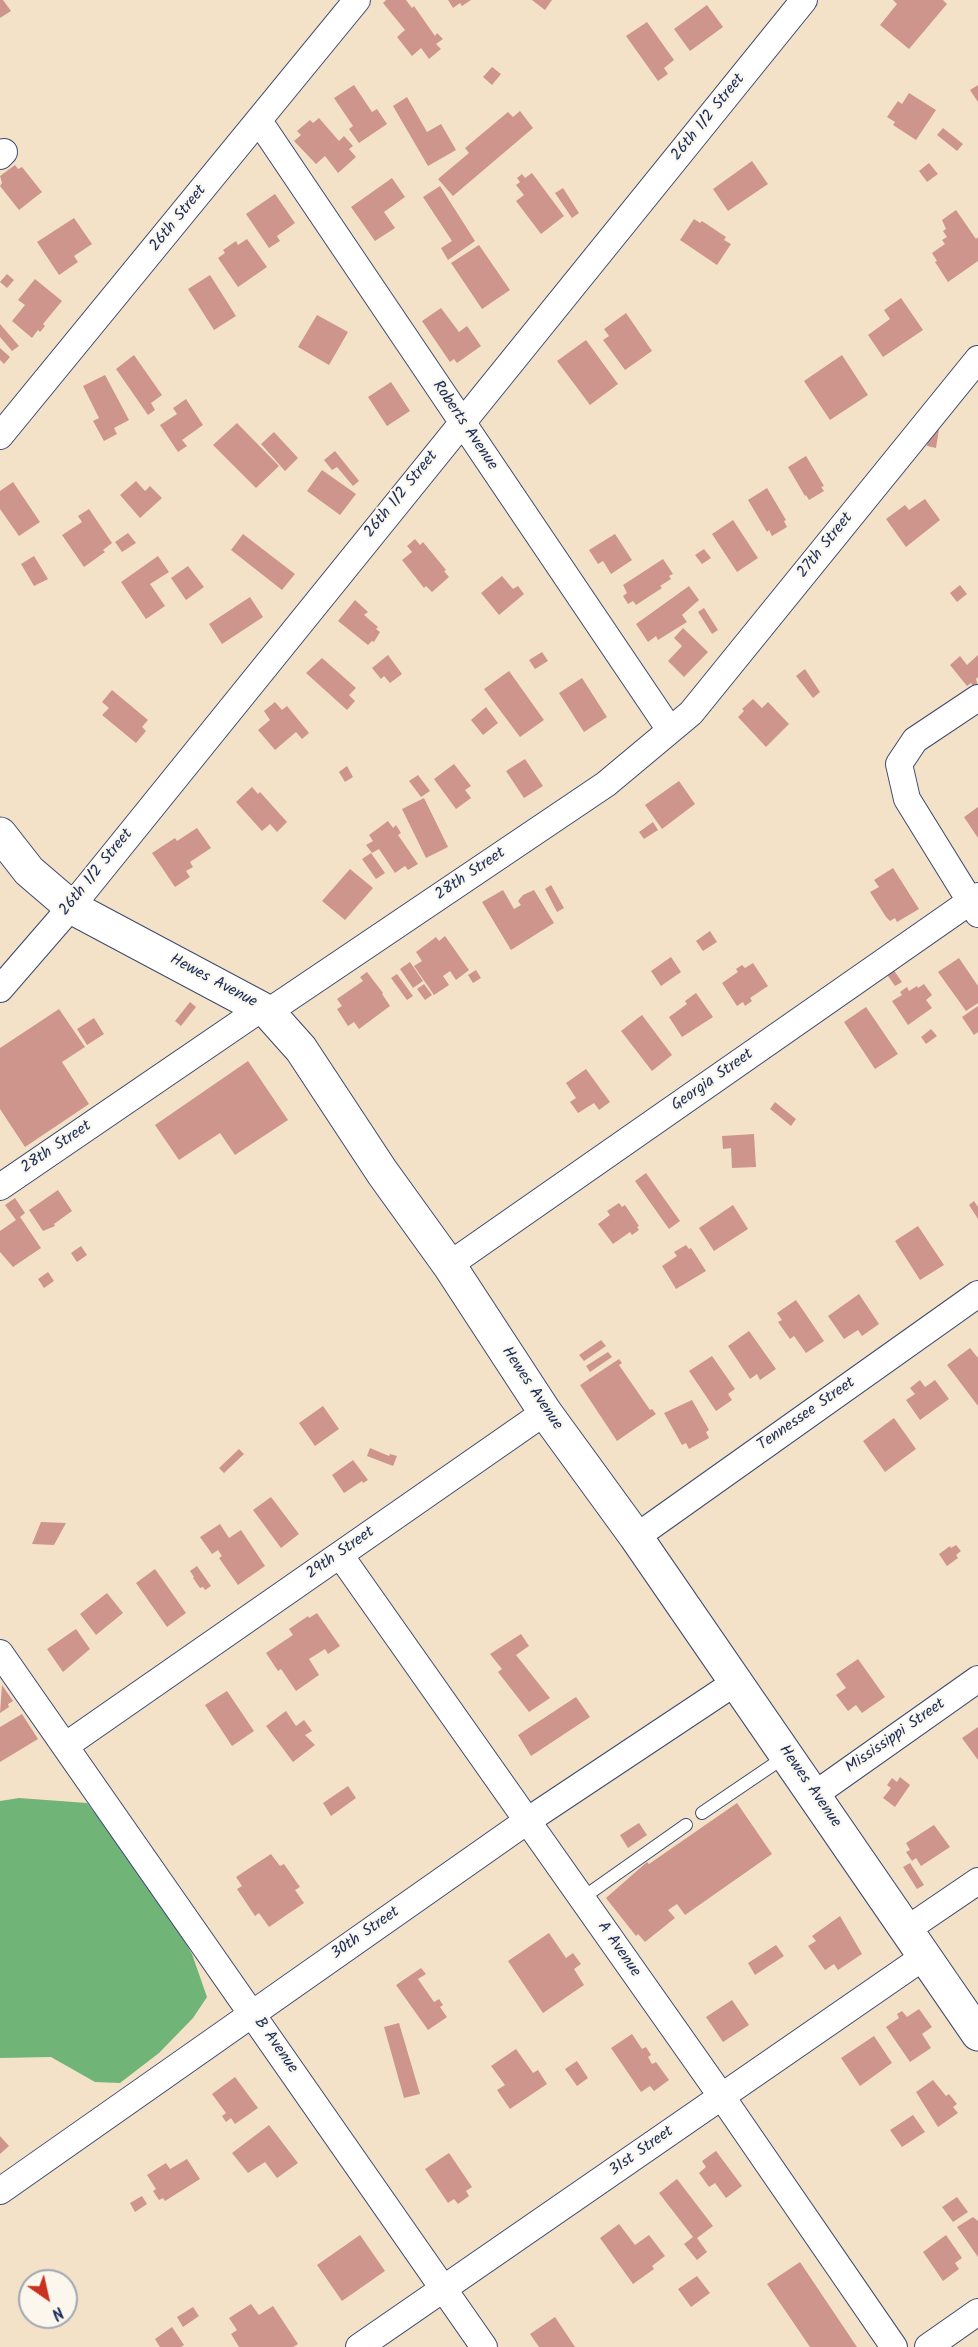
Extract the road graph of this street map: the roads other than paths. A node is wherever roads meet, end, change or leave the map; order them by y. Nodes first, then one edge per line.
1 (357, 0) edge
2 (804, 0) edge
3 (260, 121) junction
4 (978, 359) edge
5 (461, 422) junction
6 (0, 436) edge
7 (978, 698) edge
8 (670, 730) junction
9 (0, 834) edge
10 (975, 904) edge
11 (71, 907) junction
12 (0, 989) edge
13 (265, 1010) junction
14 (0, 1187) edge
15 (449, 1265) junction
16 (978, 1294) edge
17 (545, 1412) junction
18 (636, 1536) junction
19 (340, 1555) junction
20 (0, 1653) edge
21 (978, 1679) edge
22 (736, 1682) junction
23 (65, 1746) junction
24 (787, 1755) junction
25 (814, 1795) junction
26 (702, 1813) dead end
27 (527, 1821) junction
28 (686, 1825) dead end
29 (978, 1881) edge
30 (581, 1899) junction
31 (906, 1930) junction
32 (924, 1956) junction
33 (253, 2014) junction
34 (978, 2034) edge
35 (722, 2097) junction
36 (0, 2191) edge
37 (444, 2289) junction
38 (978, 2312) edge
39 (359, 2347) edge
40 (484, 2347) edge
41 (894, 2347) edge
42 (928, 2347) edge

1 - 3 street, 26th Street
2 - 5 street, 26th 1/2 Street
3 - 5 street, Roberts Avenue
3 - 6 street, 26th Street
4 - 8 street, 27th Street
5 - 8 street, Roberts Avenue
5 - 11 street, 26th 1/2 Street
7 - 10 street
8 - 13 street, 28th Street
9 - 11 main road, Hewes Avenue
10 - 15 street, Georgia Street
11 - 12 street, 26th 1/2 Street
11 - 13 main road, Hewes Avenue
13 - 14 street, 28th Street
13 - 15 main road, Hewes Avenue
15 - 17 main road, Hewes Avenue
16 - 18 street, Tennessee Street
17 - 18 main road, Hewes Avenue
17 - 19 street, 29th Street
18 - 22 main road, Hewes Avenue
19 - 23 street, 29th Street
19 - 27 street, A Avenue
20 - 23 street, B Avenue
21 - 25 street, Mississippi Street
22 - 24 main road, Hewes Avenue
22 - 27 street, 30th Street
23 - 33 street, B Avenue
24 - 25 main road, Hewes Avenue
24 - 26 lane
25 - 31 main road, Hewes Avenue
27 - 30 street, A Avenue
27 - 33 street, 30th Street
28 - 30 lane
29 - 31 street
30 - 35 street, A Avenue
31 - 32 main road, Hewes Avenue
32 - 34 main road, Hewes Avenue
32 - 35 street, 31st Street
33 - 36 street, 30th Street
33 - 37 street, B Avenue
35 - 37 street, 31st Street
35 - 41 street, A Avenue
37 - 39 street, 31st Street
37 - 40 street, B Avenue
38 - 42 street

